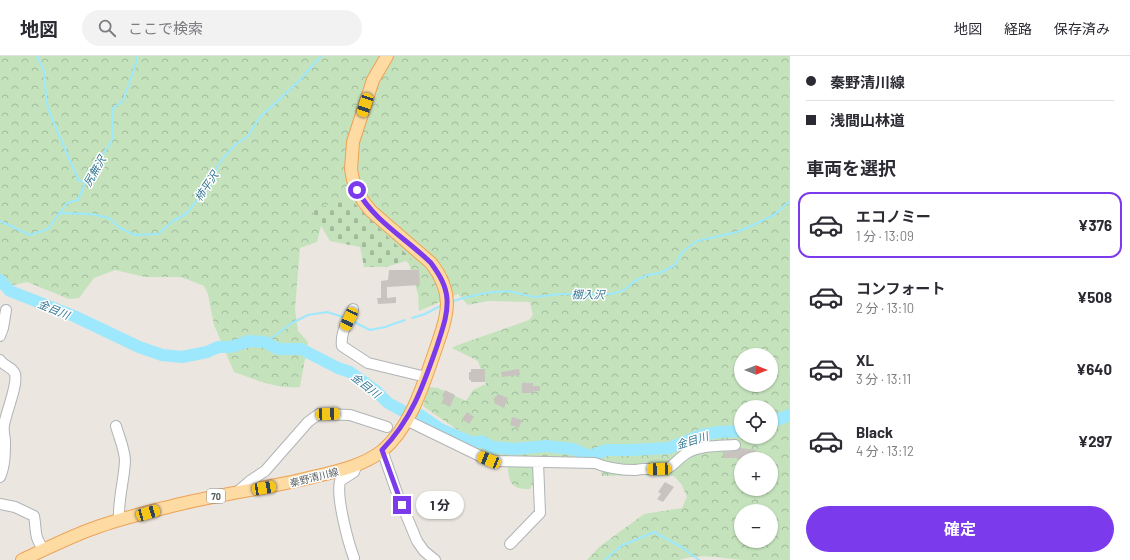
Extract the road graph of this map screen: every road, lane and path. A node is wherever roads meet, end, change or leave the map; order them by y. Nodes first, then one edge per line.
1 (387, 56) edge
2 (353, 309) dead end
3 (6, 310) dead end
4 (0, 336) edge
5 (0, 360) edge
6 (426, 377) junction
7 (407, 418) junction
8 (116, 426) dead end
9 (387, 427) dead end
10 (735, 445) dead end
11 (382, 450) junction
12 (538, 462) junction
13 (358, 464) junction
14 (0, 477) edge
15 (237, 492) junction
16 (0, 504) edge
17 (119, 520) junction
18 (510, 544) dead end
19 (44, 550) junction
20 (354, 558) dead end
21 (22, 560) edge
22 (435, 560) edge

1 - 6 main road, 秦野清川線 / 70
2 - 6 street
3 - 4 street
5 - 14 street
6 - 7 main road, 秦野清川線 / 70
7 - 11 main road, 秦野清川線 / 70
7 - 12 street
8 - 17 street
9 - 15 street
10 - 12 street
11 - 13 main road, 秦野清川線 / 70
11 - 22 street
12 - 18 street
13 - 15 main road, 秦野清川線 / 70
13 - 20 street
15 - 17 main road, 秦野清川線 / 70
16 - 19 street
17 - 19 main road, 秦野清川線 / 70
19 - 21 main road, 秦野清川線 / 70

